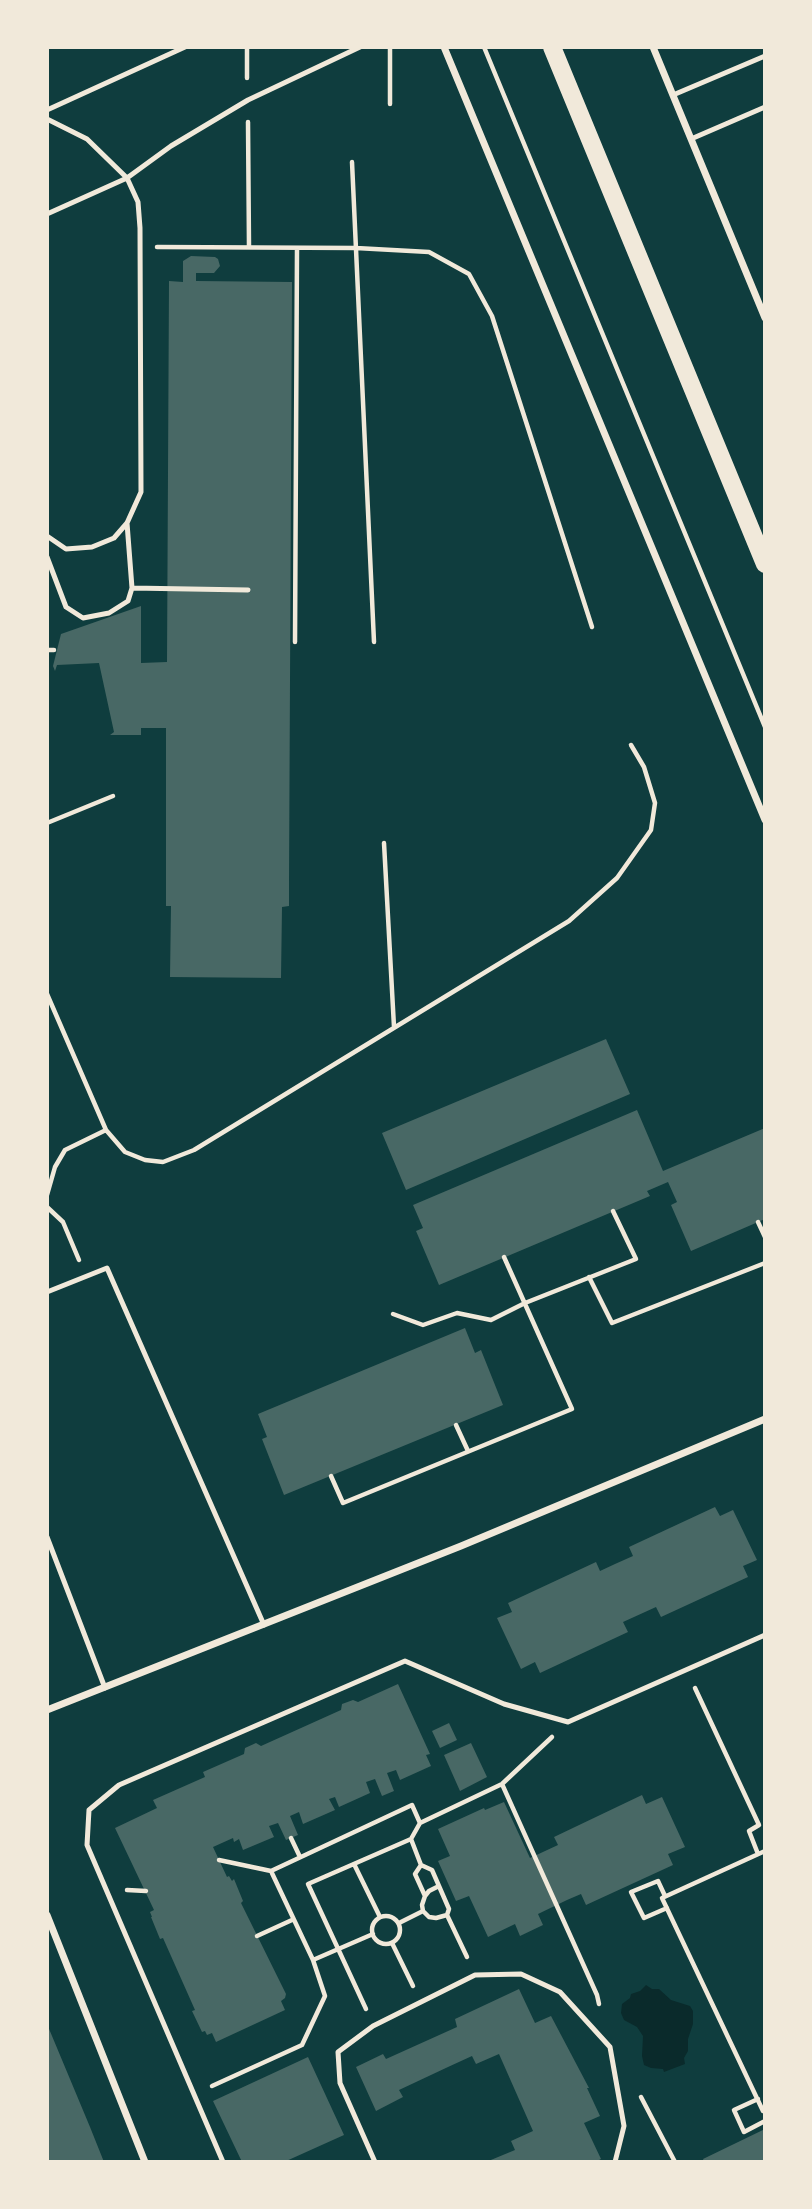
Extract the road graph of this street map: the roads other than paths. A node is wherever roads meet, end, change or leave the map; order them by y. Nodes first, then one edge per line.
1 (185, 47) edge
2 (360, 47) edge
3 (444, 47) edge
4 (552, 47) edge
5 (653, 47) edge
6 (765, 56) edge
7 (673, 95) junction
8 (765, 107) edge
9 (47, 110) edge
10 (47, 119) edge
11 (691, 139) junction
12 (127, 178) junction
13 (47, 214) edge
14 (765, 318) edge
15 (127, 523) junction
16 (47, 536) edge
17 (47, 557) edge
18 (765, 564) edge
19 (132, 588) junction
20 (248, 590) dead end
21 (765, 820) edge
22 (47, 1292) edge
23 (765, 1419) edge
24 (47, 1537) edge
25 (264, 1625) junction
26 (765, 1635) edge
27 (106, 1688) junction
28 (47, 1710) edge
29 (47, 1914) edge
30 (373, 2161) edge
31 (145, 2162) edge
32 (223, 2162) edge
33 (615, 2162) edge

1 - 9 lane
2 - 12 lane
3 - 21 street
4 - 18 main road
5 - 7 street
6 - 7 lane
7 - 11 street
8 - 11 lane
10 - 12 lane
11 - 14 street
12 - 13 lane
12 - 15 lane
15 - 16 lane
15 - 19 lane
17 - 19 lane
19 - 20 lane
22 - 25 lane
23 - 25 street
24 - 27 lane
25 - 27 street
26 - 32 lane
27 - 28 street
29 - 31 street
30 - 33 lane

